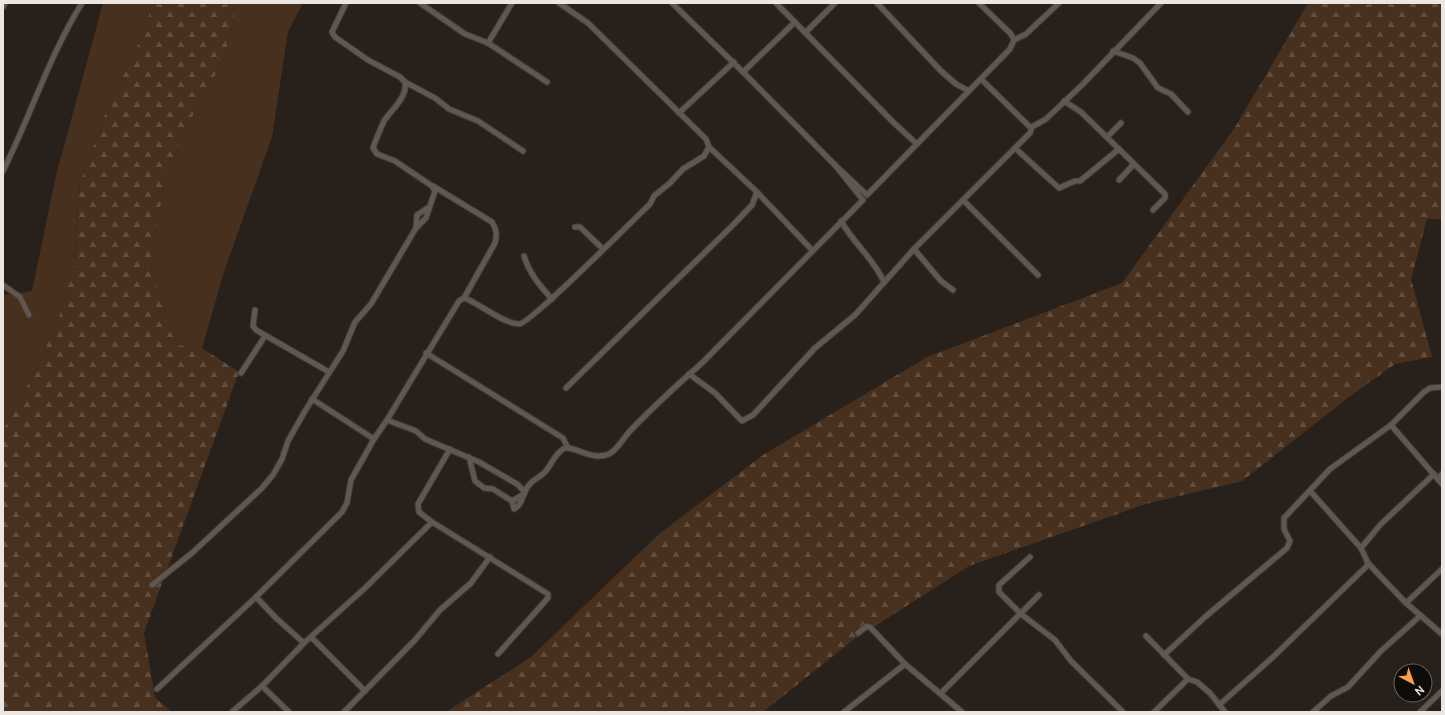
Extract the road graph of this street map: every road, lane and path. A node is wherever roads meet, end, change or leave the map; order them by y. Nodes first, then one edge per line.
1 (5, 3) edge
2 (82, 3) edge
3 (346, 3) edge
4 (420, 3) edge
5 (512, 3) edge
6 (559, 3) edge
7 (672, 3) edge
8 (776, 3) edge
9 (834, 3) edge
10 (877, 3) edge
11 (979, 3) edge
12 (1059, 3) edge
13 (1161, 3) edge
14 (3, 7) edge
15 (795, 22) junction
16 (806, 32) junction
17 (1014, 40) junction
18 (488, 43) junction
19 (1113, 51) junction
20 (734, 62) junction
21 (743, 72) junction
22 (981, 79) junction
23 (405, 82) junction
24 (547, 82) dead end
25 (969, 91) junction
26 (1064, 101) junction
27 (1188, 112) dead end
28 (679, 113) junction
29 (1121, 123) dead end
30 (1031, 128) junction
31 (1107, 137) junction
32 (916, 144) junction
33 (709, 147) junction
34 (1016, 148) junction
35 (1119, 149) junction
36 (523, 151) dead end
37 (1134, 164) junction
38 (835, 165) junction
39 (3, 170) edge
40 (1119, 180) dead end
41 (432, 186) junction
42 (757, 192) junction
43 (963, 200) junction
44 (429, 207) junction
45 (1153, 210) dead end
46 (841, 221) junction
47 (575, 227) dead end
48 (416, 228) junction
49 (603, 249) junction
50 (914, 249) junction
51 (812, 250) junction
52 (524, 256) dead end
53 (1038, 275) dead end
54 (884, 282) junction
55 (3, 285) edge
56 (953, 290) dead end
57 (464, 298) junction
58 (552, 300) junction
59 (255, 310) dead end
60 (30, 315) dead end
61 (265, 336) junction
62 (426, 353) junction
63 (241, 372) dead end
64 (329, 372) junction
65 (689, 374) junction
66 (1442, 387) edge
67 (566, 388) dead end
68 (312, 399) junction
69 (387, 420) junction
70 (1390, 425) junction
71 (374, 439) junction
72 (567, 446) junction
73 (450, 449) junction
74 (469, 457) junction
75 (1434, 474) junction
76 (1442, 474) edge
77 (1438, 479) junction
78 (517, 484) junction
79 (529, 484) junction
80 (1442, 484) edge
81 (1311, 492) junction
82 (524, 493) junction
83 (432, 522) junction
84 (1361, 548) junction
85 (490, 557) junction
86 (1030, 557) dead end
87 (1367, 561) junction
88 (1442, 569) edge
89 (152, 585) dead end
90 (1039, 595) dead end
91 (256, 597) junction
92 (1406, 604) junction
93 (1021, 614) junction
94 (1420, 616) junction
95 (858, 633) dead end
96 (1442, 634) edge
97 (1146, 636) dead end
98 (311, 637) junction
99 (304, 643) junction
100 (498, 654) dead end
101 (1164, 654) junction
102 (905, 664) junction
103 (1188, 679) junction
104 (262, 686) junction
105 (158, 689) dead end
106 (365, 690) junction
107 (1442, 690) edge
108 (941, 693) junction
109 (1218, 705) junction
110 (232, 712) edge
111 (289, 712) edge
112 (344, 712) edge
113 (844, 712) edge
114 (962, 712) edge
115 (1123, 712) edge
116 (1154, 712) edge
117 (1225, 712) edge
118 (1313, 712) edge
119 (1420, 712) edge

1 - 14 street
2 - 39 street
3 - 23 street
4 - 18 street
5 - 18 street
6 - 28 street
7 - 20 street
8 - 15 street
9 - 16 street
10 - 25 street
11 - 17 street
12 - 17 street
13 - 19 street
15 - 16 street
15 - 21 street
16 - 32 street
17 - 22 street
18 - 24 street
19 - 26 street
19 - 27 street
20 - 21 street
20 - 28 street
21 - 38 street
22 - 25 street
22 - 30 street
23 - 36 street
23 - 41 street
25 - 32 street
26 - 30 street
26 - 31 street
28 - 33 street
29 - 31 street
30 - 34 street
31 - 35 street
32 - 38 street
33 - 42 street
33 - 49 street
34 - 35 street
34 - 43 street
35 - 37 street
37 - 40 street
37 - 45 street
38 - 46 street
41 - 44 street
41 - 57 street
42 - 51 street
42 - 67 street
43 - 50 street
43 - 53 street
44 - 48 street
44 - 48 street
46 - 51 street
46 - 54 street
47 - 49 street
48 - 64 street
49 - 58 street
50 - 54 street
50 - 56 street
51 - 65 street
52 - 58 street
54 - 65 street
55 - 60 street
57 - 58 street
57 - 62 street
59 - 61 street
61 - 63 street
61 - 64 street
62 - 69 street
62 - 72 street
64 - 68 street
65 - 72 street
66 - 70 street
68 - 71 street
68 - 89 street
69 - 71 street
69 - 73 street
70 - 75 street
70 - 81 street
71 - 91 street
72 - 79 street
73 - 74 street
73 - 83 street
74 - 78 street
74 - 82 street
75 - 77 street
75 - 84 street
76 - 77 street
77 - 80 street
78 - 79 street
78 - 82 street
79 - 82 street
81 - 84 street
81 - 101 street
83 - 85 street
83 - 98 street
84 - 87 street
85 - 100 street
85 - 106 street
86 - 93 street
87 - 92 street
87 - 109 street
88 - 92 street
90 - 93 street
91 - 99 street
91 - 105 street
92 - 94 street
93 - 108 street
93 - 115 street
94 - 96 street
94 - 118 street
95 - 102 street
97 - 101 street
98 - 99 street
98 - 106 street
99 - 104 street
101 - 103 street
102 - 108 street
102 - 113 street
103 - 109 street
103 - 116 street
104 - 110 street
104 - 111 street
106 - 112 street
107 - 119 street
108 - 114 street
109 - 117 street

